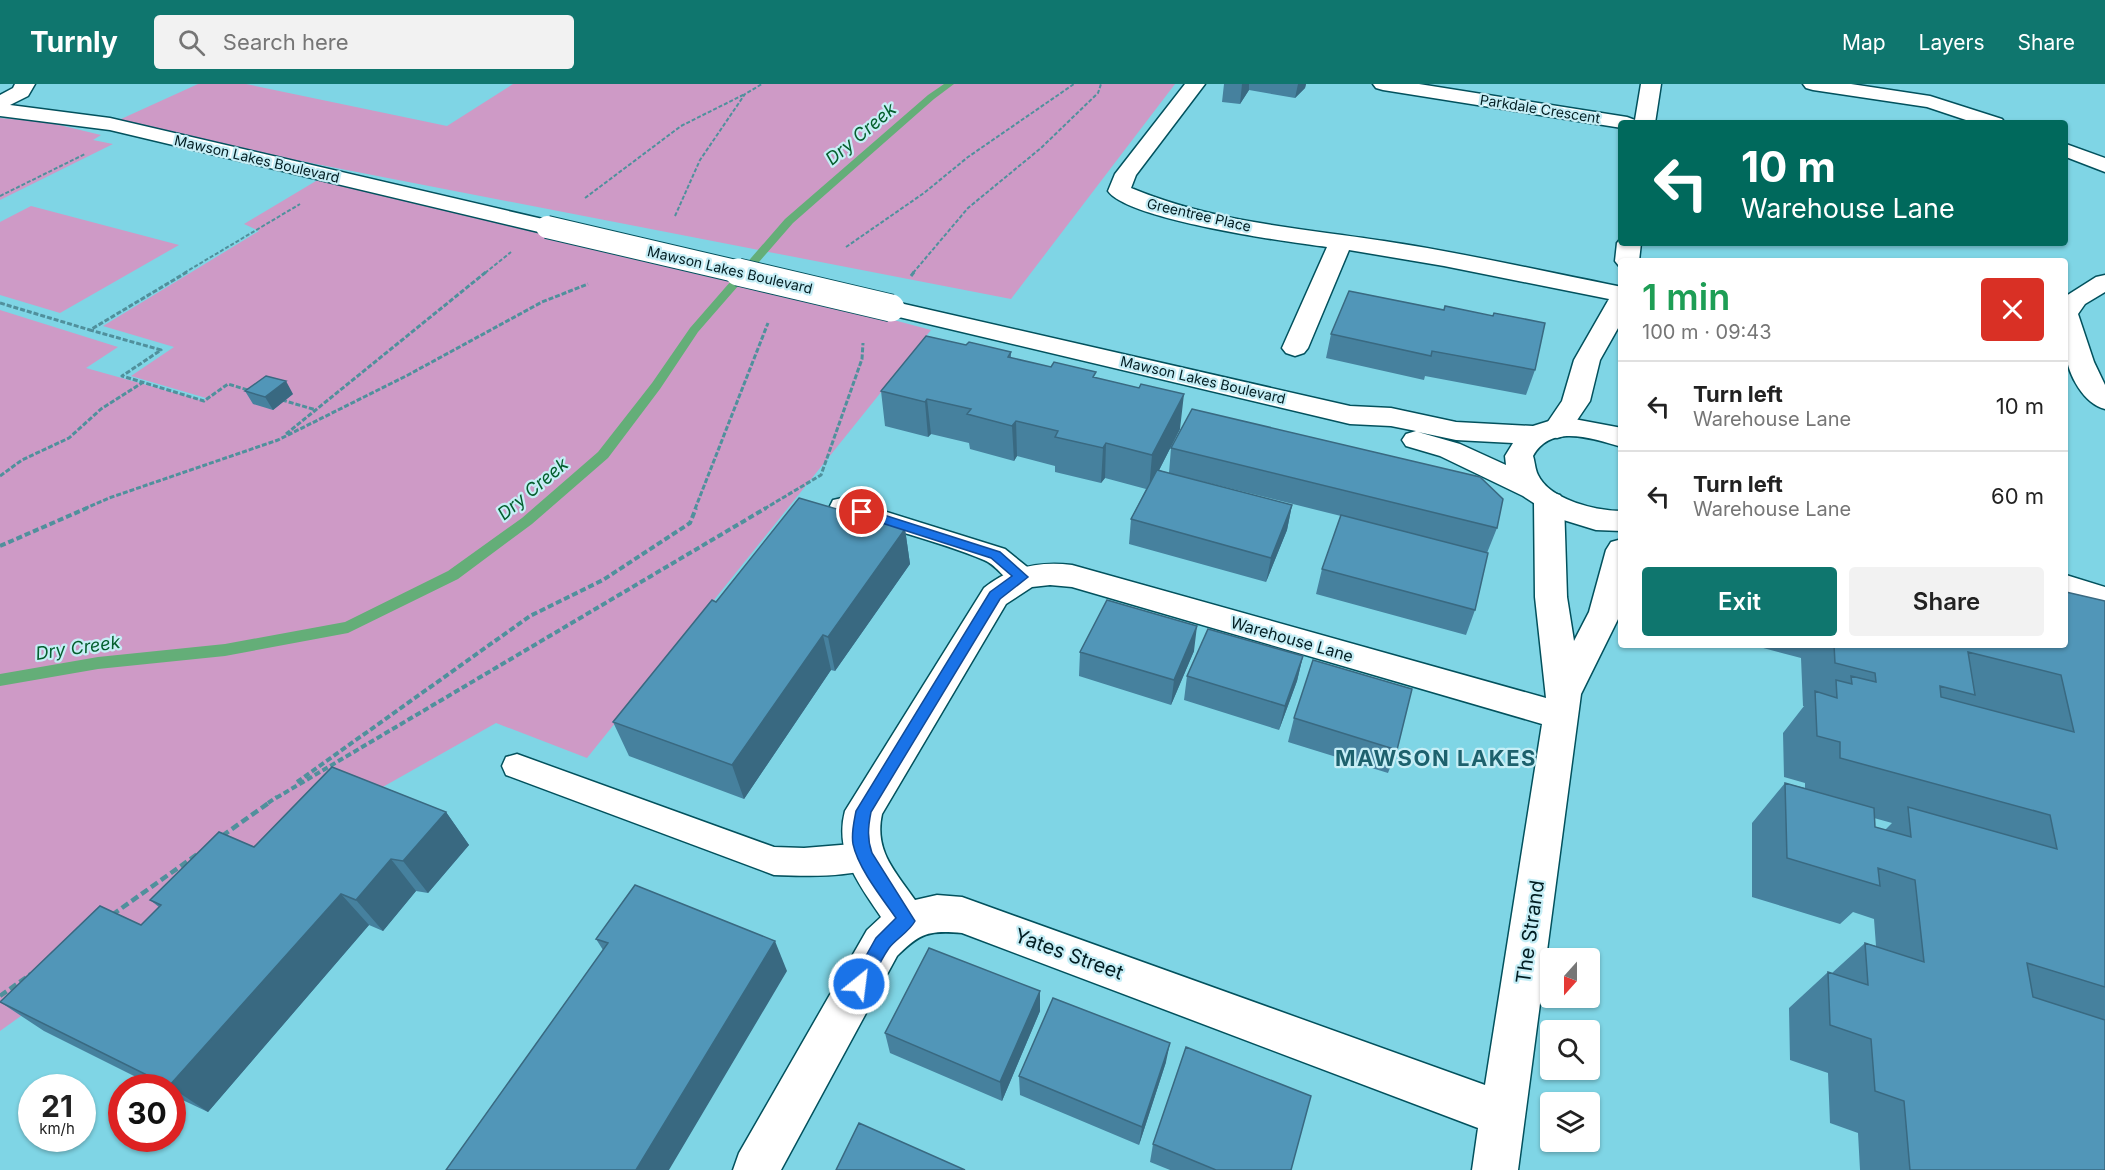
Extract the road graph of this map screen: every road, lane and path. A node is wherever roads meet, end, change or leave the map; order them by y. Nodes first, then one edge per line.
1 (762, 84) edge
2 (1074, 84) edge
3 (1101, 84) edge
4 (1195, 84) edge
5 (1383, 84) edge
6 (1651, 84) edge
7 (1813, 84) edge
8 (24, 87) edge
9 (745, 94) junction
10 (0, 103) edge
11 (0, 110) edge
12 (1646, 120) edge
13 (1986, 120) edge
14 (1618, 122) edge
15 (110, 124) junction
16 (91, 151) dead end
17 (2068, 151) edge
18 (2105, 166) edge
19 (0, 196) edge
20 (303, 202) dead end
21 (675, 216) dead end
22 (547, 227) junction
23 (1341, 241) junction
24 (846, 247) dead end
25 (910, 276) dead end
26 (2105, 282) edge
27 (588, 284) dead end
28 (1618, 301) edge
29 (0, 303) edge
30 (1618, 307) edge
31 (2068, 311) edge
32 (2068, 319) edge
33 (768, 323) dead end
34 (90, 330) junction
35 (863, 338) dead end
36 (1295, 348) dead end
37 (142, 382) junction
38 (2068, 389) edge
39 (261, 394) edge
40 (2099, 396) edge
41 (272, 397) edge
42 (316, 410) junction
43 (1350, 415) junction
44 (1547, 432) junction
45 (1618, 437) edge
46 (278, 440) junction
47 (0, 476) edge
48 (1541, 495) junction
49 (842, 506) dead end
50 (1618, 521) edge
51 (0, 546) edge
52 (1618, 565) edge
53 (1022, 577) junction
54 (2068, 586) edge
55 (2068, 587) edge
56 (2105, 591) edge
57 (2105, 599) edge
58 (1563, 705) junction
59 (517, 766) dead end
60 (276, 798) junction
61 (219, 839) edge
62 (200, 852) edge
63 (865, 856) junction
64 (105, 921) edge
65 (906, 921) junction
66 (38, 968) edge
67 (0, 996) edge
68 (1504, 1115) junction
69 (756, 1170) edge
70 (1495, 1170) edge

1 - 9 path
2 - 24 path
3 - 25 path
4 - 23 street, Greentree Place
5 - 14 street, Parkdale Crescent
6 - 12 street
7 - 13 street
8 - 10 street
8 - 15 street, Mawson Lakes Boulevard
9 - 21 path
9 - 22 path
11 - 15 street, Mawson Lakes Boulevard
15 - 22 street, Mawson Lakes Boulevard
16 - 19 path
17 - 18 street
20 - 34 path
22 - 42 path
22 - 43 street, Mawson Lakes Boulevard, bridge
23 - 28 street, Greentree Place
23 - 36 street
26 - 31 street
27 - 46 path
29 - 34 path
30 - 44 street
32 - 40 street
33 - 60 path
34 - 37 path
35 - 60 path
37 - 39 path
37 - 47 path
38 - 40 street
41 - 42 path
42 - 46 path
43 - 44 street, Mawson Lakes Boulevard
43 - 48 street, Mawson Lakes Boulevard
44 - 45 street, Mawson Lakes Boulevard
44 - 48 street
46 - 51 path
48 - 50 street, Mawson Lakes Boulevard
48 - 58 street, The Strand
49 - 53 lane
52 - 58 street, The Strand
53 - 58 street, Warehouse Lane
53 - 63 street, Warehouse Lane
54 - 56 street
55 - 57 street
58 - 68 street, The Strand
59 - 63 lane
60 - 61 path
62 - 64 path
63 - 65 street, Warehouse Lane
65 - 68 street, Yates Street
65 - 69 street, Yates Street
66 - 67 path
68 - 70 street, The Strand

